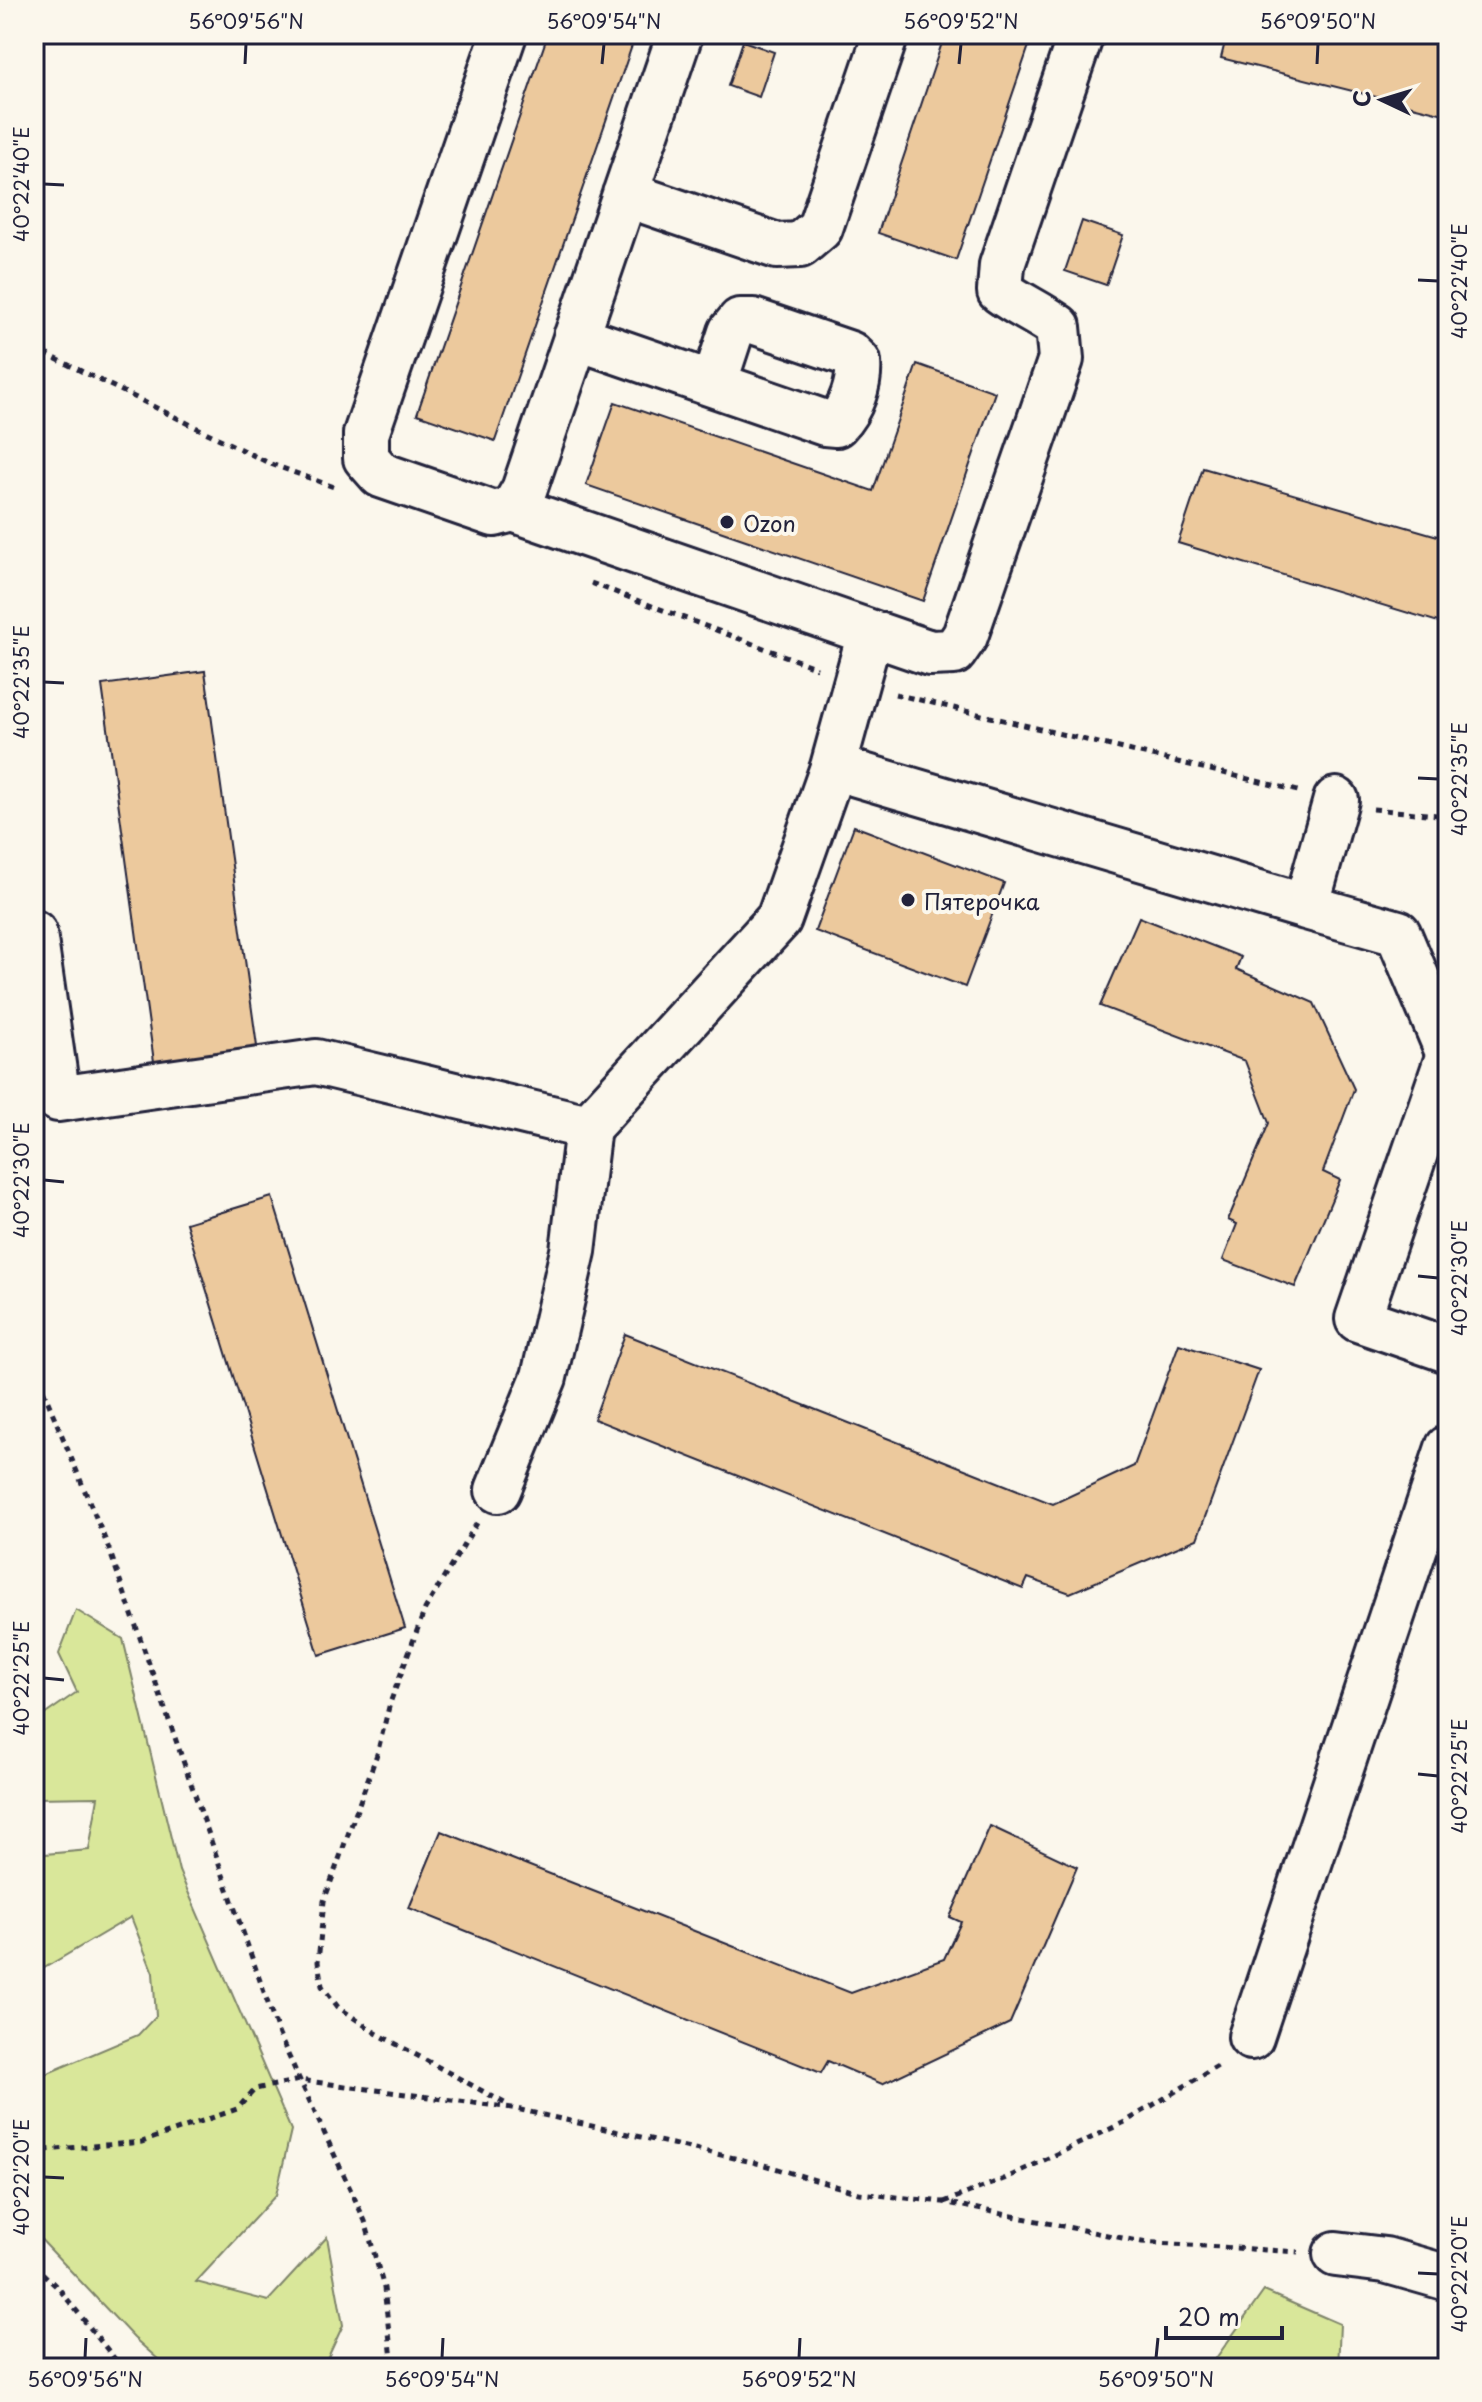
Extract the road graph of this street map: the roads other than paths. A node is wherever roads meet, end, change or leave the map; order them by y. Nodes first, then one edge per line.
1 (504, 34) edge
2 (680, 34) edge
3 (886, 34) edge
4 (1081, 34) edge
5 (625, 194) junction
6 (576, 337) junction
7 (714, 384) dead end
8 (513, 509) junction
9 (870, 633) junction
10 (833, 767) junction
11 (1336, 800) dead end
12 (1306, 907) junction
13 (34, 933) edge
14 (1448, 1054) edge
15 (588, 1127) junction
16 (1448, 1350) edge
17 (1448, 1448) edge
18 (498, 1490) road end
19 (1251, 2037) road end
20 (1336, 2254) road end
21 (1448, 2278) edge

1 - 8 street
2 - 5 street
3 - 5 street
4 - 9 street
5 - 6 street
6 - 7 street
6 - 8 street
8 - 9 street
9 - 10 street
10 - 12 street
10 - 15 street
11 - 12 street
12 - 14 street
13 - 15 street
14 - 16 street
15 - 18 street
17 - 19 street
20 - 21 street

